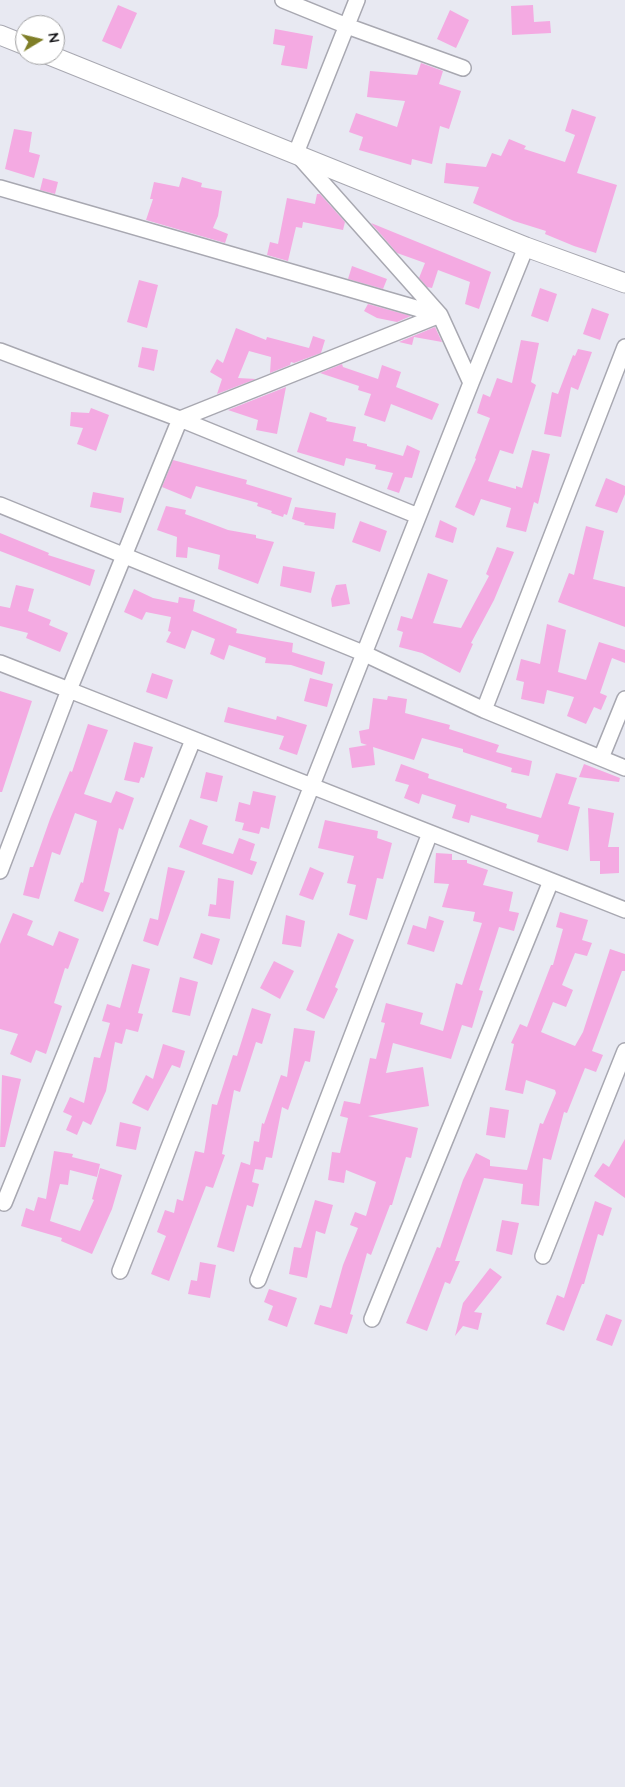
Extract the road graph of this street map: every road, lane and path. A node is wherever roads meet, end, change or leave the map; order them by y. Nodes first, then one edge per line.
1 (283, 0) edge
2 (357, 0) edge
3 (346, 26) junction
4 (0, 35) edge
5 (15, 41) edge
6 (65, 61) edge
7 (463, 68) dead end
8 (296, 153) junction
9 (0, 188) edge
10 (526, 247) junction
11 (625, 283) edge
12 (440, 315) junction
13 (625, 346) edge
14 (0, 351) edge
15 (471, 383) junction
16 (180, 418) junction
17 (0, 505) edge
18 (418, 516) junction
19 (125, 554) junction
20 (363, 653) junction
21 (0, 664) edge
22 (69, 690) junction
23 (625, 699) edge
24 (484, 710) junction
25 (192, 740) junction
26 (601, 758) junction
27 (625, 768) edge
28 (312, 786) junction
29 (430, 833) junction
30 (0, 871) edge
31 (551, 881) junction
32 (625, 910) edge
33 (625, 1051) edge
34 (4, 1203) dead end
35 (543, 1256) dead end
36 (120, 1271) dead end
37 (258, 1280) dead end
38 (372, 1319) dead end

1 - 3 street
2 - 3 street
3 - 7 street
3 - 8 street
4 - 5 street
6 - 8 street
8 - 10 street
8 - 12 street
9 - 12 street
10 - 11 street
10 - 15 street
12 - 15 street
12 - 16 street
13 - 24 street
14 - 16 street
15 - 18 street
16 - 18 street
16 - 19 street
17 - 19 street
18 - 20 street
19 - 20 street
19 - 22 street
20 - 24 street
20 - 28 street
21 - 22 street
22 - 25 street
22 - 30 street
23 - 26 street
24 - 26 street
25 - 28 street
25 - 34 street
26 - 27 street
28 - 29 street
28 - 36 street
29 - 31 street
29 - 37 street
31 - 32 street
31 - 38 street
33 - 35 street

